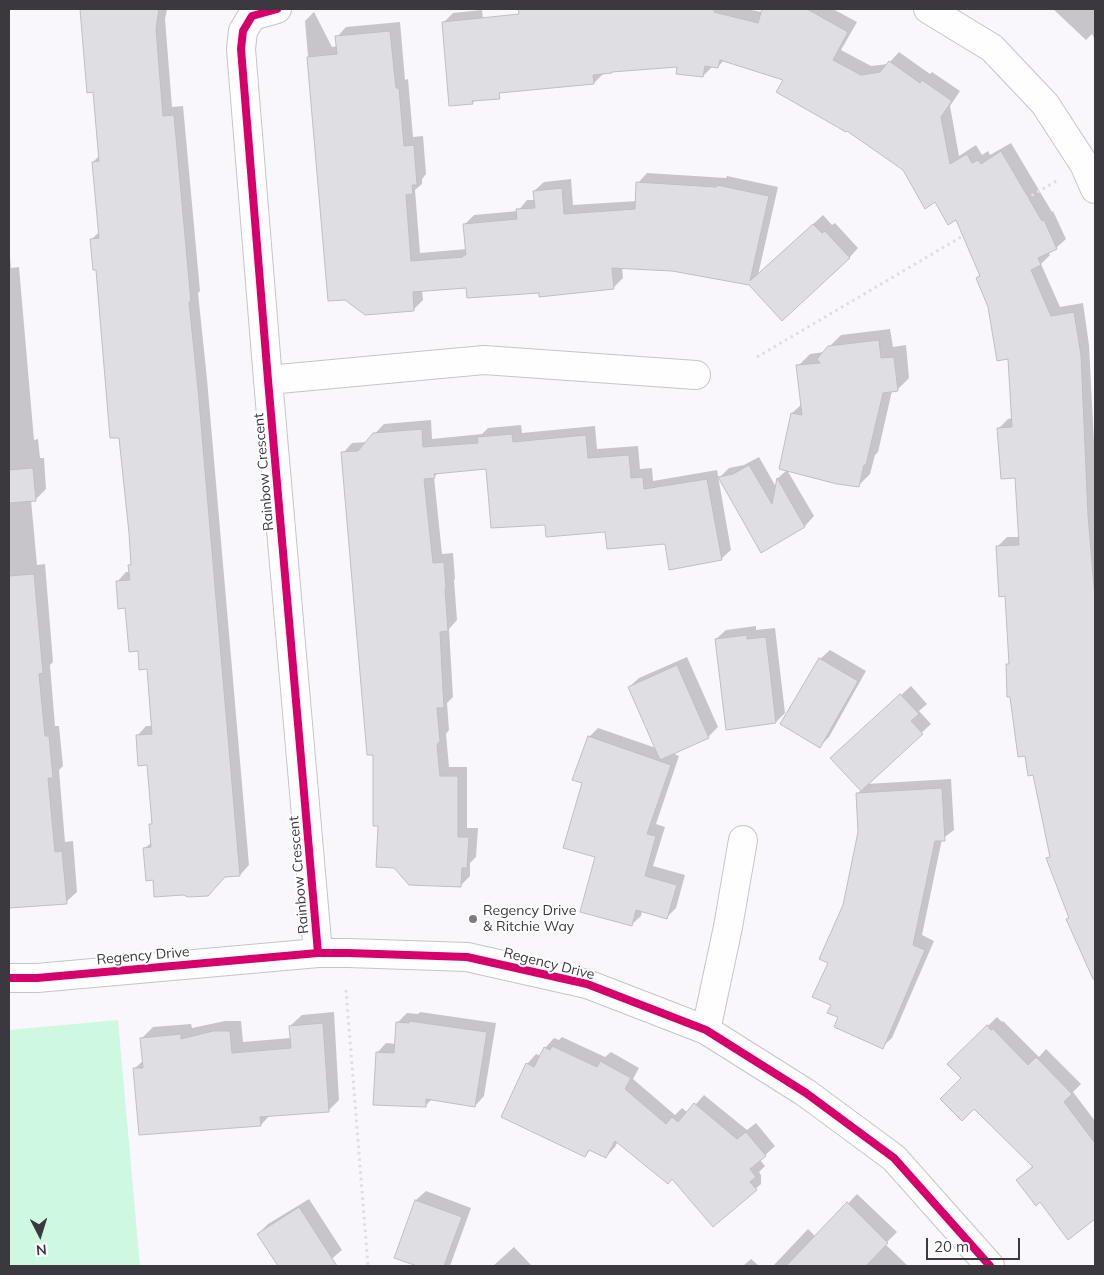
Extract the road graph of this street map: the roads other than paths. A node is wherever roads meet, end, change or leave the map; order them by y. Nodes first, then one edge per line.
1 (277, 9) edge
2 (928, 9) edge
3 (1095, 190) edge
4 (696, 375) dead end
5 (268, 380) junction
6 (743, 840) dead end
7 (318, 953) junction
8 (9, 978) edge
9 (706, 1030) junction
10 (990, 1266) edge

1 - 5 street, Rainbow Crescent
2 - 3 street
4 - 5 street
5 - 7 street, Rainbow Crescent
6 - 9 street
7 - 8 street, Regency Drive
7 - 9 street, Regency Drive
9 - 10 street, Regency Drive

